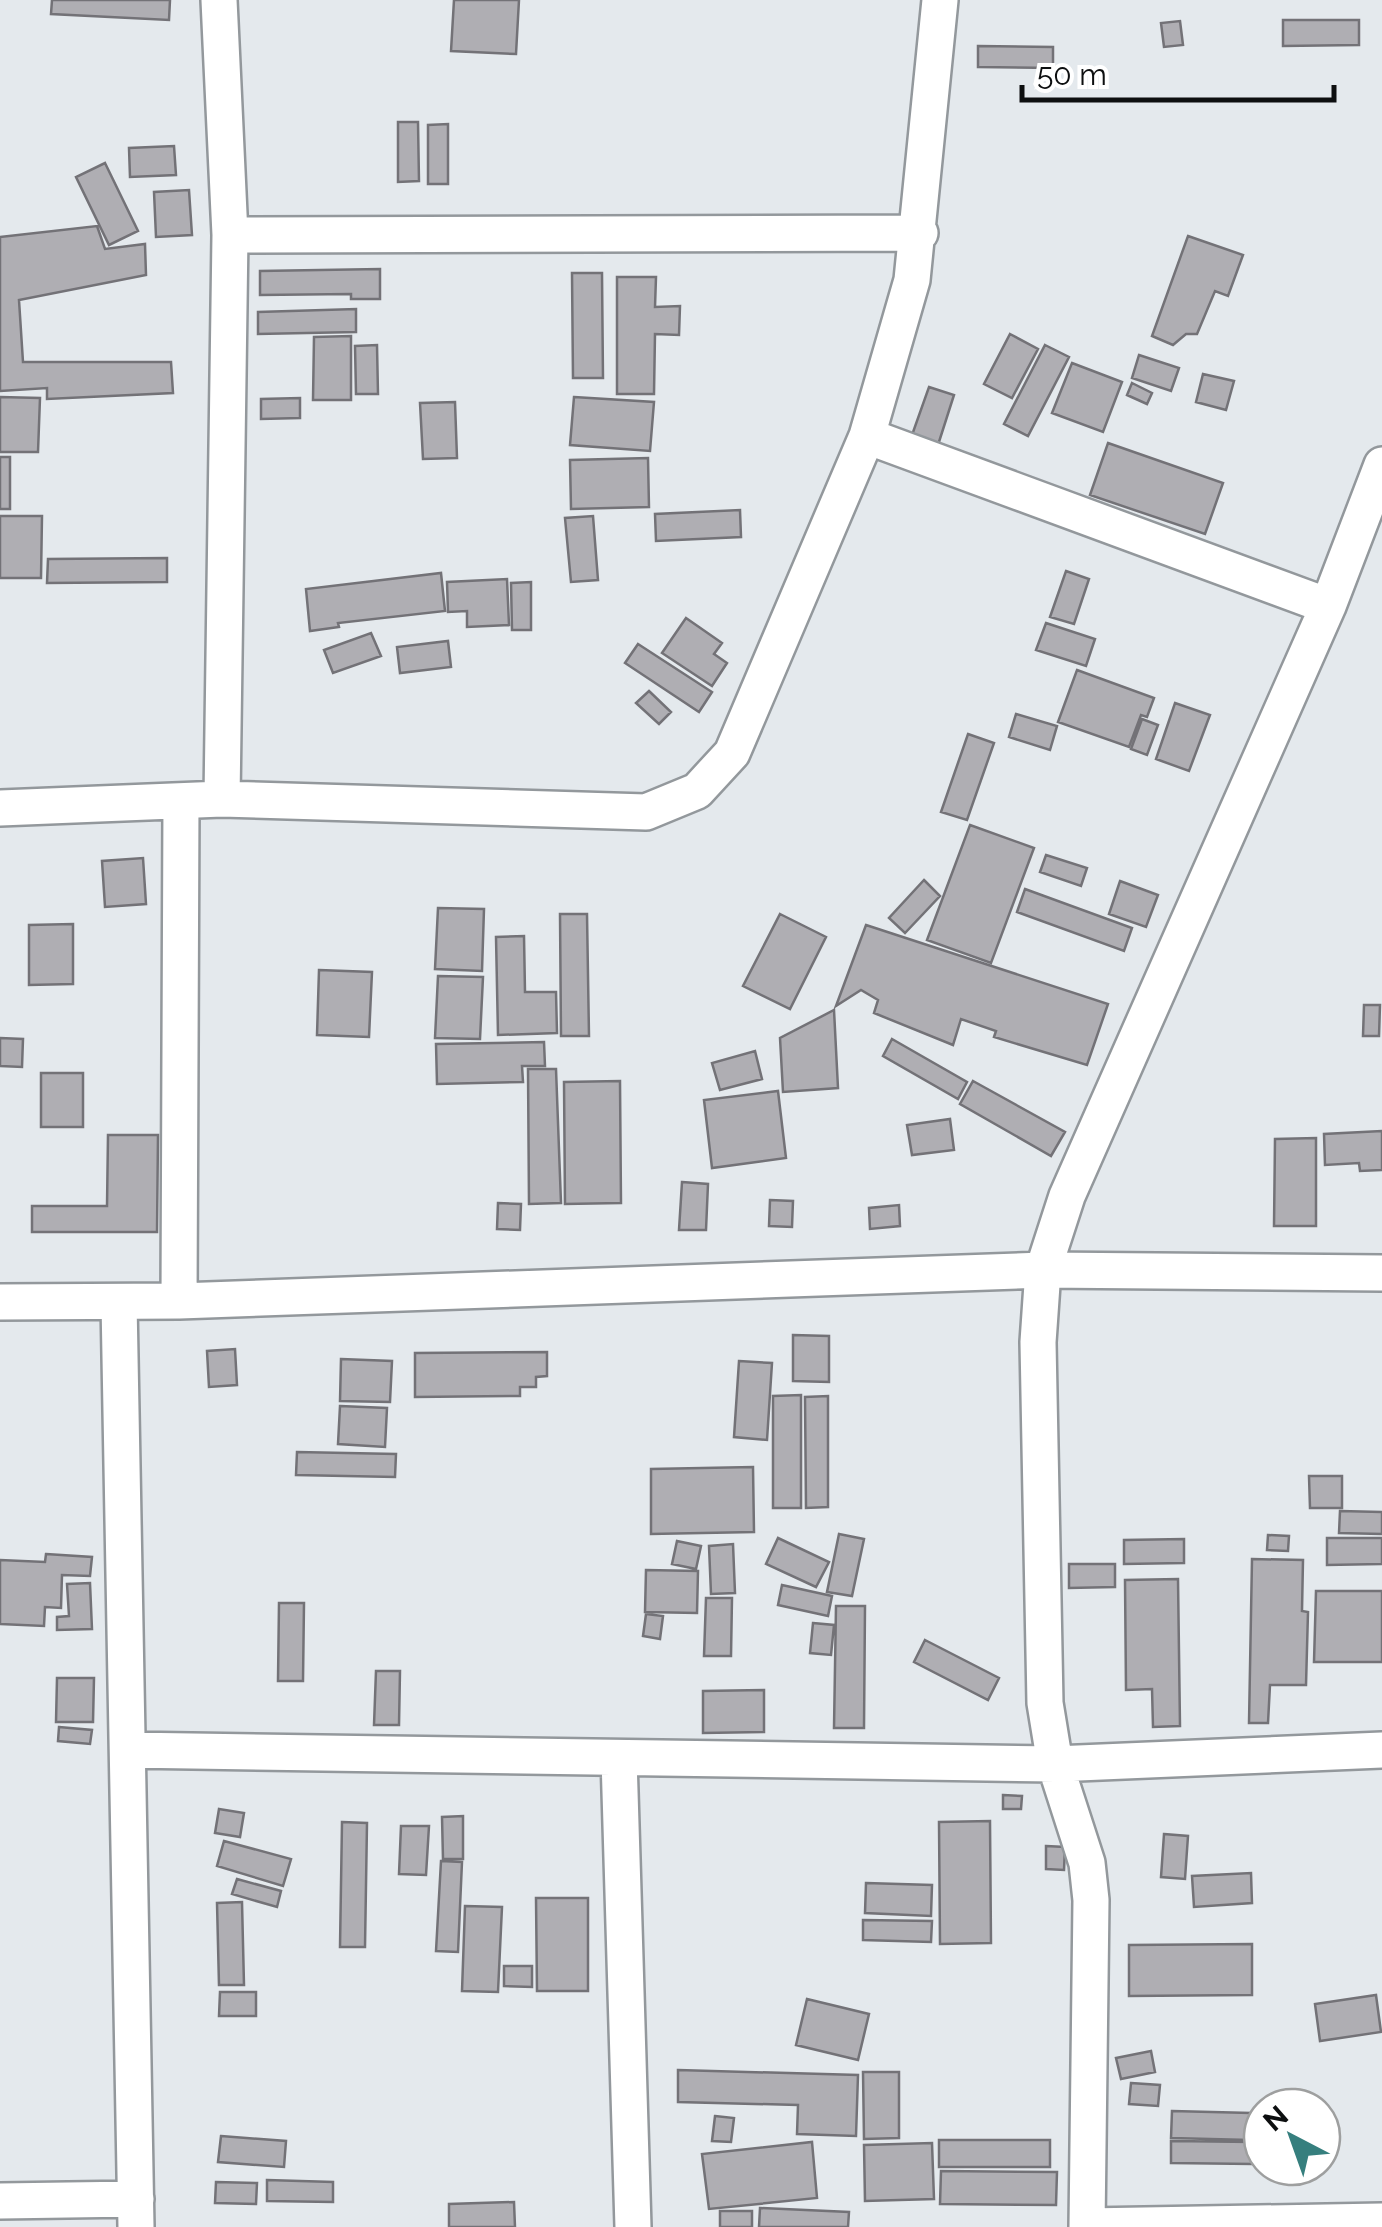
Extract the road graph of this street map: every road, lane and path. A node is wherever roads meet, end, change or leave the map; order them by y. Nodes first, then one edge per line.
1 (219, 0) edge
2 (940, 0) edge
3 (920, 232) junction
4 (230, 235) junction
5 (868, 436) junction
6 (1382, 465) edge
7 (1328, 606) junction
8 (222, 799) junction
9 (180, 801) junction
10 (0, 808) edge
11 (1043, 1270) junction
12 (1382, 1273) edge
13 (0, 1302) edge
14 (119, 1302) junction
15 (179, 1302) junction
16 (128, 1750) junction
17 (1382, 1750) edge
18 (618, 1758) junction
19 (1055, 1764) junction
20 (0, 2202) edge
21 (136, 2213) edge
22 (1382, 2221) edge
23 (1087, 2226) edge
24 (633, 2227) edge

1 - 4 street
2 - 3 street
3 - 4 street
3 - 5 street
4 - 8 street
5 - 7 street
5 - 8 street
6 - 7 street
7 - 11 street
8 - 9 street
9 - 10 street
9 - 15 street
11 - 12 street
11 - 15 street
11 - 19 street
13 - 14 street
14 - 15 street
14 - 16 street
16 - 18 street
16 - 21 street
17 - 19 street
18 - 19 street
18 - 24 street
19 - 23 street
20 - 21 street
22 - 23 street

